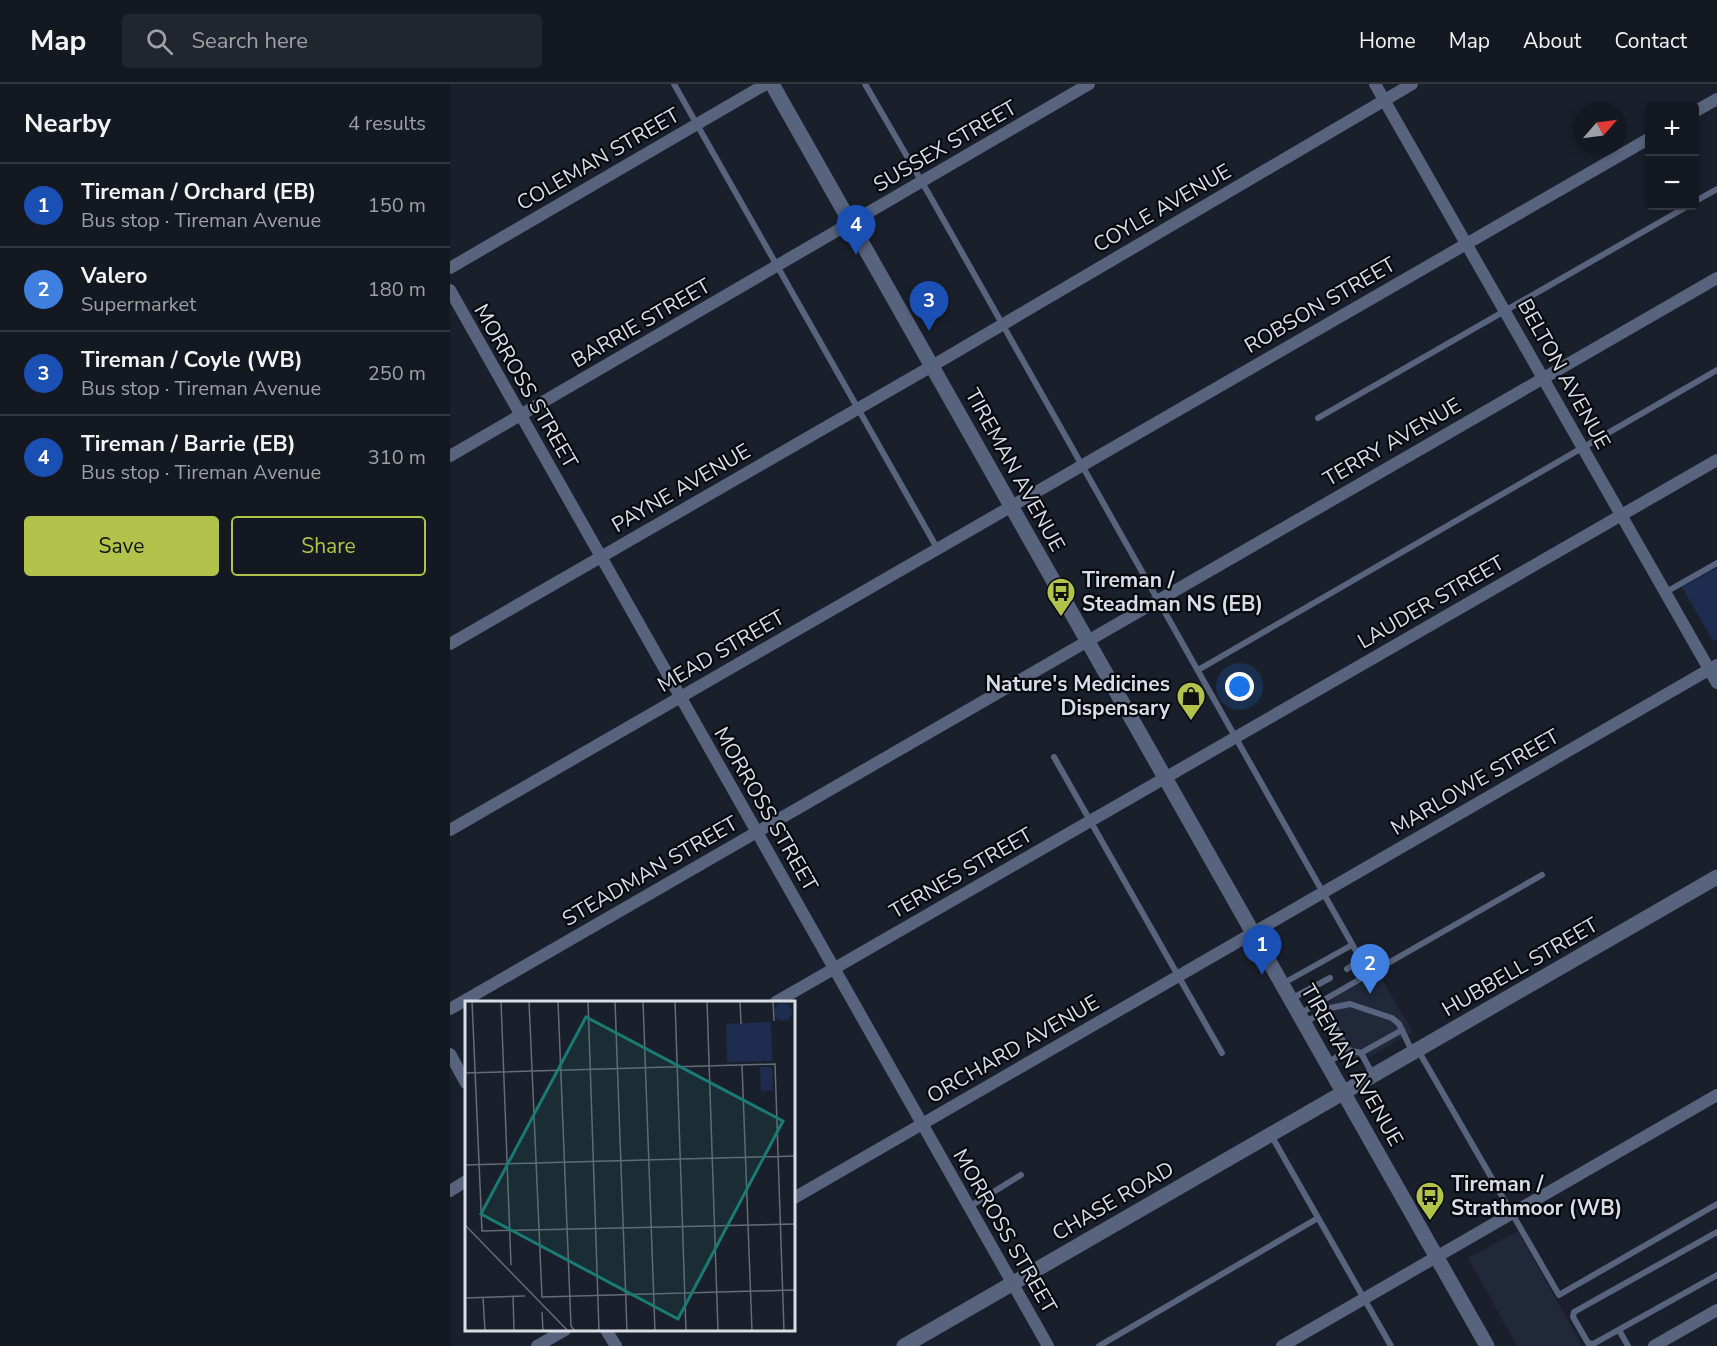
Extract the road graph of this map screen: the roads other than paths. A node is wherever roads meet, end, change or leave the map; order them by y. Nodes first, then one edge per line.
1 (674, 84) edge
2 (766, 84) edge
3 (772, 84) edge
4 (865, 84) edge
5 (1089, 84) edge
6 (1375, 84) edge
7 (1412, 84) edge
8 (1717, 99) edge
9 (1384, 100) junction
10 (1699, 110) edge
11 (697, 124) junction
12 (1645, 141) edge
13 (922, 182) junction
14 (1717, 189) edge
15 (1699, 200) edge
16 (1681, 210) edge
17 (851, 223) junction
18 (1466, 243) junction
19 (778, 267) junction
20 (450, 268) edge
21 (1717, 278) edge
22 (450, 290) edge
23 (1505, 310) junction
24 (1001, 325) junction
25 (932, 366) junction
26 (1717, 370) edge
27 (1543, 378) junction
28 (858, 408) junction
29 (520, 414) junction
30 (1318, 418) dead end
31 (1582, 447) junction
32 (450, 456) edge
33 (1717, 460) edge
34 (1081, 465) junction
35 (1011, 506) junction
36 (1621, 515) junction
37 (937, 548) junction
38 (601, 557) junction
39 (1717, 563) edge
40 (1665, 593) junction
41 (1158, 600) junction
42 (1087, 640) junction
43 (450, 644) edge
44 (1713, 668) edge
45 (1197, 670) junction
46 (1717, 683) edge
47 (680, 697) junction
48 (1236, 738) junction
49 (1054, 757) dead end
50 (1165, 778) junction
51 (1091, 821) junction
52 (450, 830) edge
53 (757, 832) junction
54 (1542, 875) dead end
55 (1717, 877) edge
56 (1322, 892) junction
57 (1252, 933) junction
58 (1352, 945) junction
59 (1361, 960) junction
60 (834, 969) junction
61 (1347, 969) dead end
62 (1369, 974) junction
63 (1178, 976) junction
64 (1330, 978) dead end
65 (1282, 984) junction
66 (1290, 1000) junction
67 (778, 1001) edge
68 (450, 1009) edge
69 (1326, 1011) junction
70 (1301, 1019) junction
71 (1402, 1030) junction
72 (1348, 1050) junction
73 (1415, 1051) junction
74 (1222, 1053) dead end
75 (1361, 1053) junction
76 (450, 1054) edge
77 (1327, 1063) junction
78 (1373, 1075) junction
79 (465, 1081) edge
80 (1343, 1093) junction
81 (1717, 1095) edge
82 (922, 1124) junction
83 (1271, 1134) junction
84 (1021, 1175) dead end
85 (465, 1182) edge
86 (450, 1191) edge
87 (795, 1197) edge
88 (1717, 1204) edge
89 (969, 1207) junction
90 (1512, 1213) junction
91 (1318, 1218) junction
92 (1717, 1232) edge
93 (1437, 1257) junction
94 (1717, 1275) edge
95 (1012, 1284) junction
96 (1364, 1299) junction
97 (1717, 1310) edge
98 (1619, 1330) junction
99 (562, 1331) edge
100 (607, 1331) edge
101 (537, 1346) edge
102 (616, 1346) edge
103 (904, 1346) edge
104 (1048, 1346) edge
105 (1099, 1346) edge
106 (1282, 1346) edge
107 (1391, 1346) edge
108 (1487, 1346) edge
109 (1629, 1346) edge
110 (1654, 1346) edge

1 - 11 lane
2 - 11 street, COLEMAN STREET
3 - 17 street, TIREMAN AVENUE
4 - 13 lane
5 - 13 street, SUSSEX STREET
6 - 9 street, BELTON AVENUE
7 - 9 street, COYLE AVENUE
8 - 10 street
9 - 18 street, BELTON AVENUE
9 - 24 street, COYLE AVENUE
11 - 19 lane
11 - 20 street, COLEMAN STREET
12 - 18 street, ROBSON STREET
13 - 17 street, SUSSEX STREET
13 - 24 lane
14 - 15 lane
16 - 23 lane
17 - 19 street, BARRIE STREET
17 - 25 street, TIREMAN AVENUE
18 - 23 street, BELTON AVENUE
18 - 34 street, ROBSON STREET
19 - 28 lane
19 - 29 street, BARRIE STREET
21 - 27 street, TERRY AVENUE
22 - 29 street, MORROSS STREET
23 - 27 street, BELTON AVENUE
23 - 30 lane
24 - 25 street, COYLE AVENUE
24 - 34 lane
25 - 28 street, PAYNE AVENUE
25 - 35 street, TIREMAN AVENUE
26 - 31 lane
27 - 31 street, BELTON AVENUE
27 - 41 street, TERRY AVENUE
28 - 37 lane
28 - 38 street, PAYNE AVENUE
29 - 32 street, BARRIE STREET
29 - 38 street, MORROSS STREET
31 - 36 street, BELTON AVENUE
31 - 45 lane
33 - 36 street, LAUDER STREET
34 - 35 street, ROBSON STREET
34 - 41 lane
35 - 37 street, MEAD STREET
35 - 42 street, TIREMAN AVENUE
36 - 40 street, BELTON AVENUE
36 - 48 street, LAUDER STREET
37 - 47 street, MEAD STREET
38 - 43 street, PAYNE AVENUE
38 - 47 street, MORROSS STREET
39 - 40 lane
40 - 44 street, BELTON AVENUE
41 - 42 street, TERRY AVENUE
41 - 45 lane
42 - 50 street, TIREMAN AVENUE
42 - 53 street, STEADMAN STREET
44 - 46 street, BELTON AVENUE
44 - 56 street, MARLOWE STREET
45 - 48 lane
47 - 52 street, MEAD STREET
47 - 53 street, MORROSS STREET
48 - 50 street, LAUDER STREET
48 - 56 lane
49 - 51 lane
50 - 51 street, TERNES STREET
50 - 57 street, TIREMAN AVENUE
51 - 60 street, TERNES STREET
51 - 63 lane
53 - 60 street, MORROSS STREET
53 - 68 street, STEADMAN STREET
54 - 62 lane
55 - 73 street, HUBBELL STREET
56 - 57 street, MARLOWE STREET
56 - 58 lane
57 - 63 street, ORCHARD AVENUE
57 - 65 street, TIREMAN AVENUE
58 - 59 lane
58 - 65 lane
59 - 61 lane
59 - 62 lane
60 - 67 street, TERNES STREET
60 - 82 street, MORROSS STREET
62 - 70 lane
63 - 74 lane
63 - 82 street, ORCHARD AVENUE
64 - 66 lane
65 - 66 street, TIREMAN AVENUE
66 - 70 street, TIREMAN AVENUE
69 - 70 lane
69 - 71 lane
69 - 72 lane
70 - 77 street, TIREMAN AVENUE
71 - 73 lane
71 - 75 lane
72 - 75 lane
72 - 77 lane
73 - 78 street, HUBBELL STREET
73 - 90 lane
75 - 78 lane
76 - 79 street
77 - 80 street, TIREMAN AVENUE
78 - 80 street, HUBBELL STREET
80 - 83 street, CHASE ROAD
80 - 93 street, TIREMAN AVENUE
81 - 90 street
82 - 87 street, ORCHARD AVENUE
82 - 89 street, MORROSS STREET
83 - 91 lane
83 - 95 street, CHASE ROAD
84 - 89 lane
85 - 86 street
88 - 90 lane
89 - 95 street, MORROSS STREET
90 - 93 street
91 - 96 lane
91 - 105 lane
92 - 98 lane
93 - 96 street
93 - 108 street, TIREMAN AVENUE
94 - 98 lane
95 - 103 street, CHASE ROAD
95 - 104 street, MORROSS STREET
96 - 106 street
96 - 107 lane
97 - 110 street
98 - 109 lane
99 - 101 street
100 - 102 street

